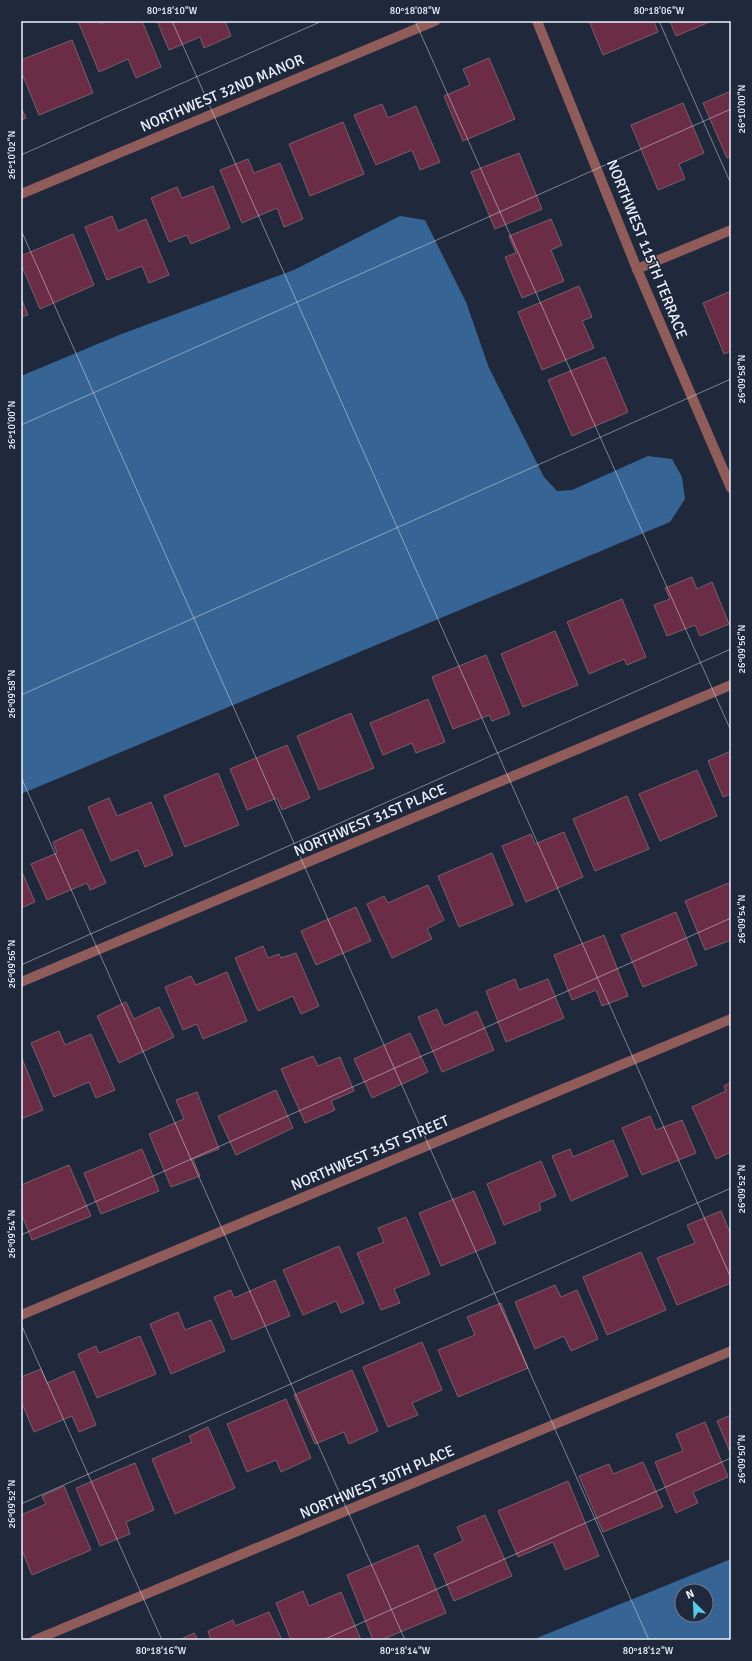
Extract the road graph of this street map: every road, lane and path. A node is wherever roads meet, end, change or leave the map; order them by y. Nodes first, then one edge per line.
1 (435, 21) edge
2 (537, 21) edge
3 (21, 194) edge
4 (731, 230) edge
5 (637, 269) junction
6 (731, 488) edge
7 (731, 685) edge
8 (21, 982) edge
9 (731, 1019) edge
10 (21, 1315) edge
11 (731, 1351) edge
12 (35, 1640) edge

1 - 3 street, NORTHWEST 32ND MANOR
2 - 5 street, NORTHWEST 115TH TERRACE
4 - 5 street
5 - 6 street, NORTHWEST 115TH TERRACE
7 - 8 street, NORTHWEST 31ST PLACE
9 - 10 street, NORTHWEST 31ST STREET
11 - 12 street, NORTHWEST 30TH PLACE

